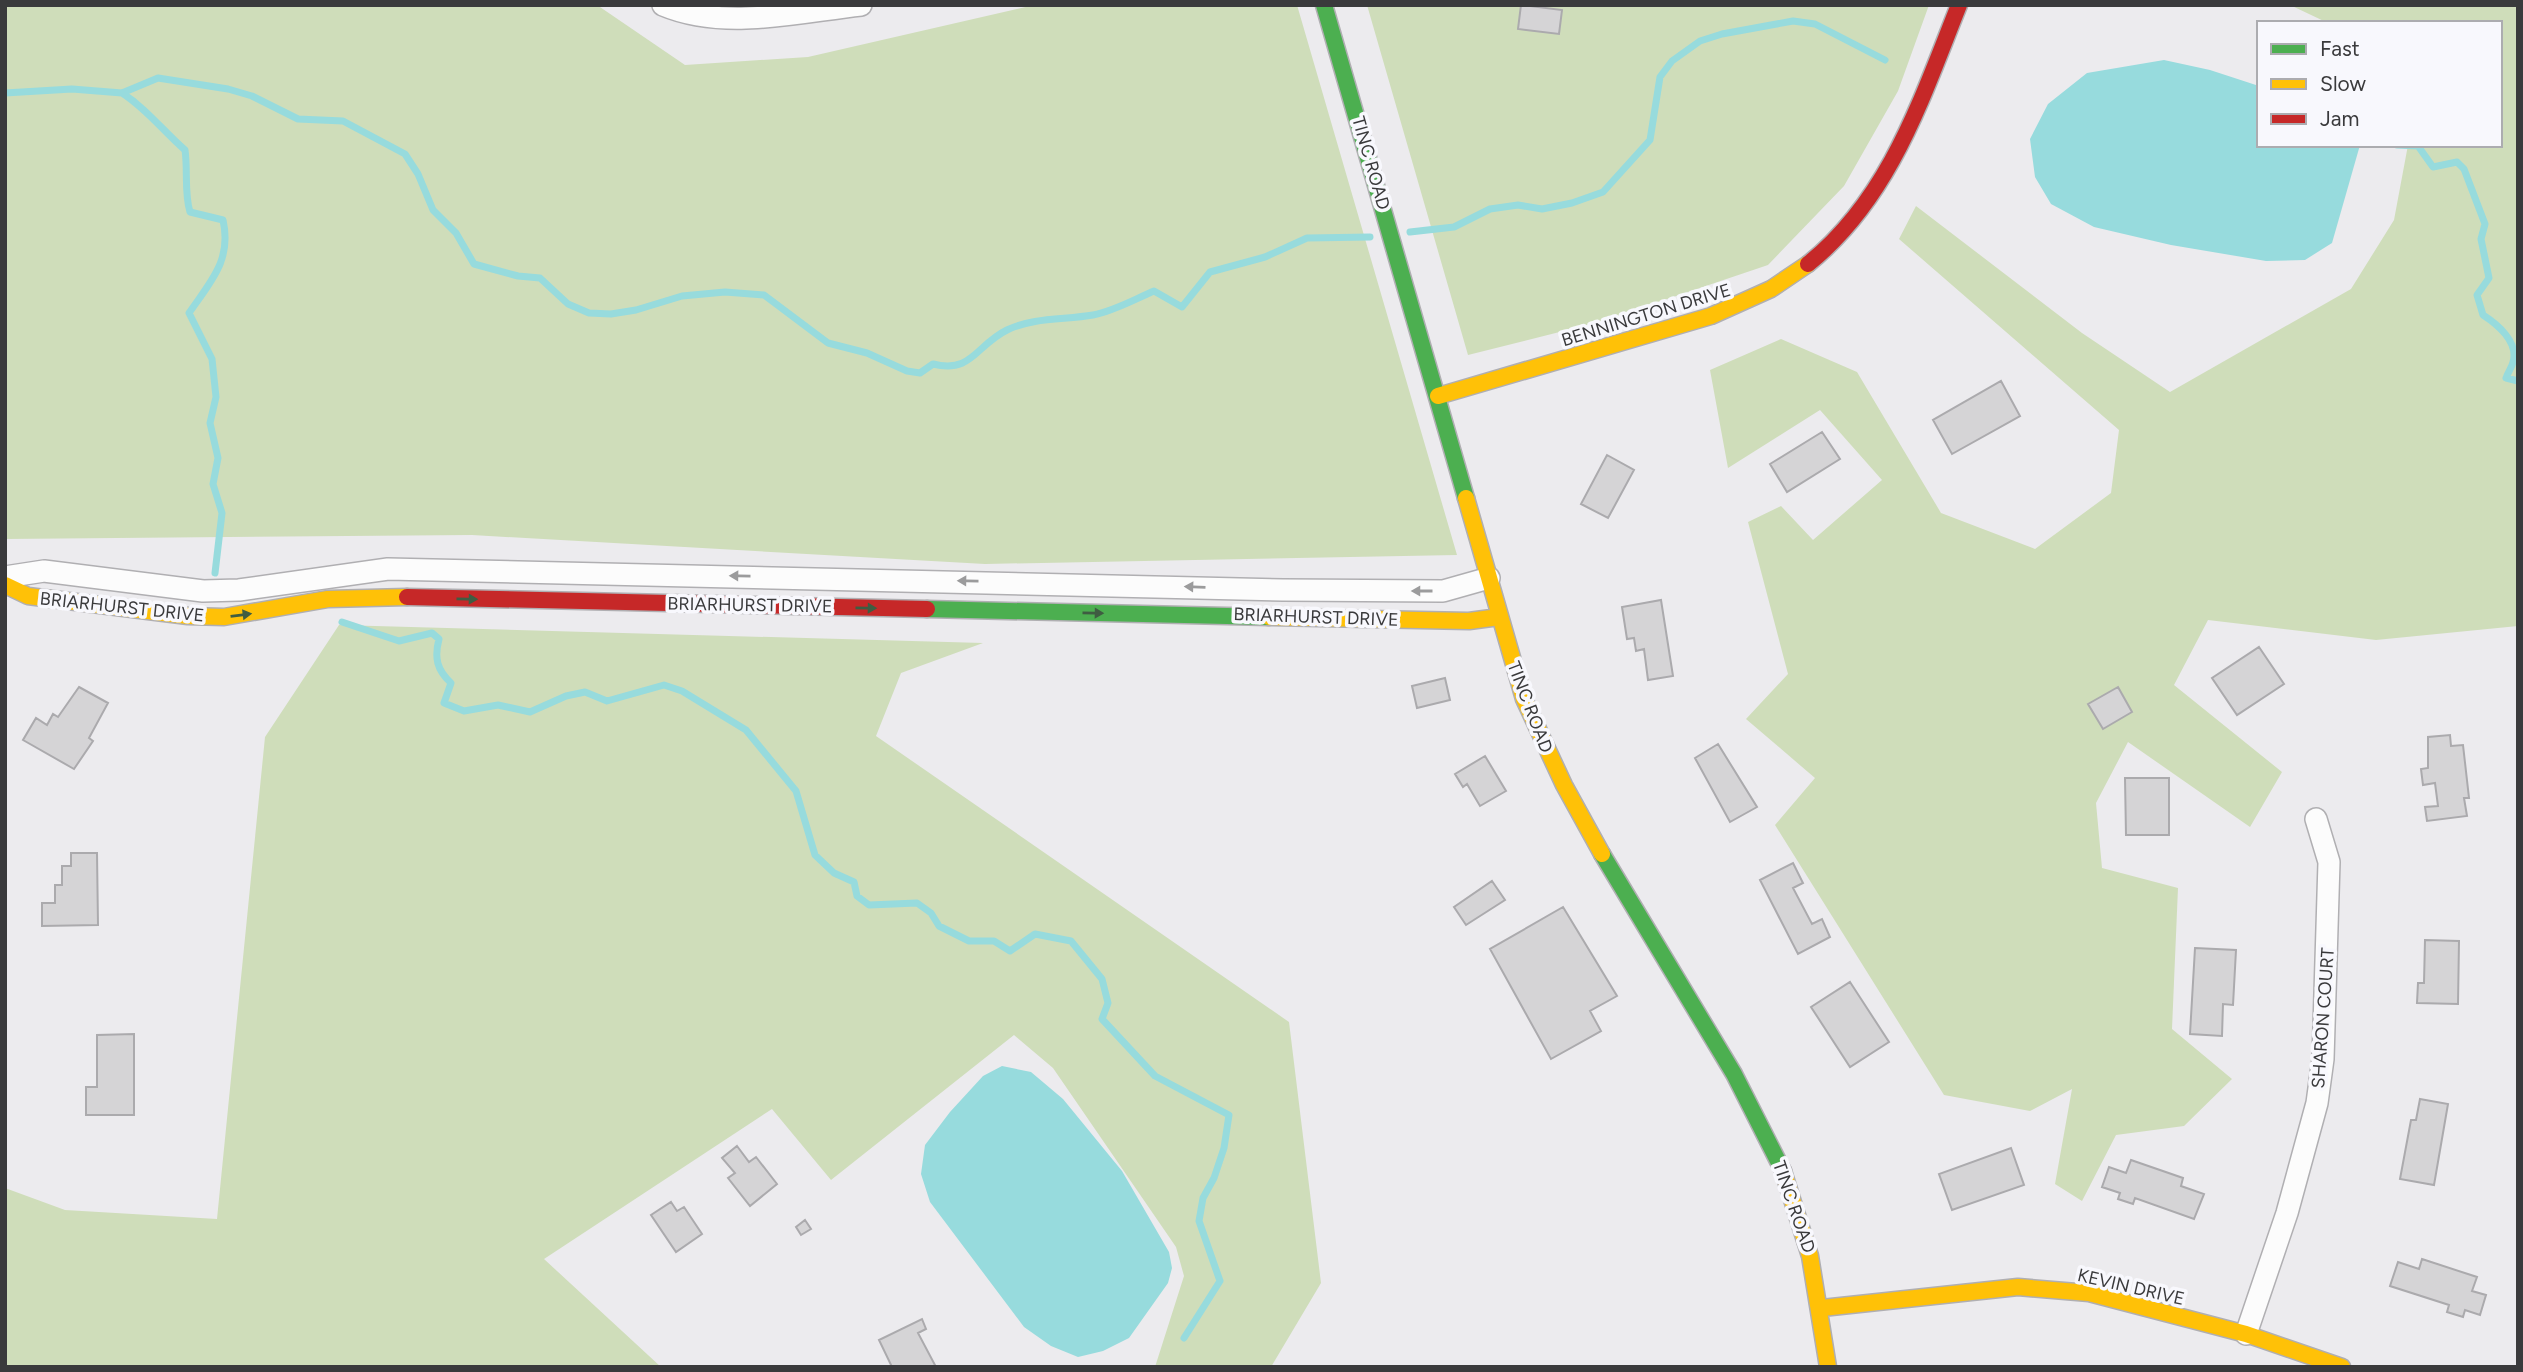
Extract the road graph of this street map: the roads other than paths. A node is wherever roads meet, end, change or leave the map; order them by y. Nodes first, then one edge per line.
1 (663, 5) edge
2 (861, 5) edge
3 (1324, 5) edge
4 (1959, 5) edge
5 (1438, 396) junction
6 (5, 577) edge
7 (1489, 578) junction
8 (5, 585) edge
9 (1499, 617) junction
10 (2316, 819) dead end
11 (1822, 1308) junction
12 (2246, 1334) junction
13 (1828, 1367) edge
14 (2342, 1367) edge

1 - 2 street
3 - 5 street, TINC ROAD
4 - 5 street, BENNINGTON DRIVE
5 - 7 street, TINC ROAD
7 -> 6 street, BRIARHURST DRIVE
7 - 9 street, TINC ROAD
8 -> 9 street, BRIARHURST DRIVE
9 - 11 street, TINC ROAD
10 - 12 street, SHARON COURT
11 - 12 street, KEVIN DRIVE
11 - 13 street, TINC ROAD
12 - 14 street, KEVIN DRIVE

